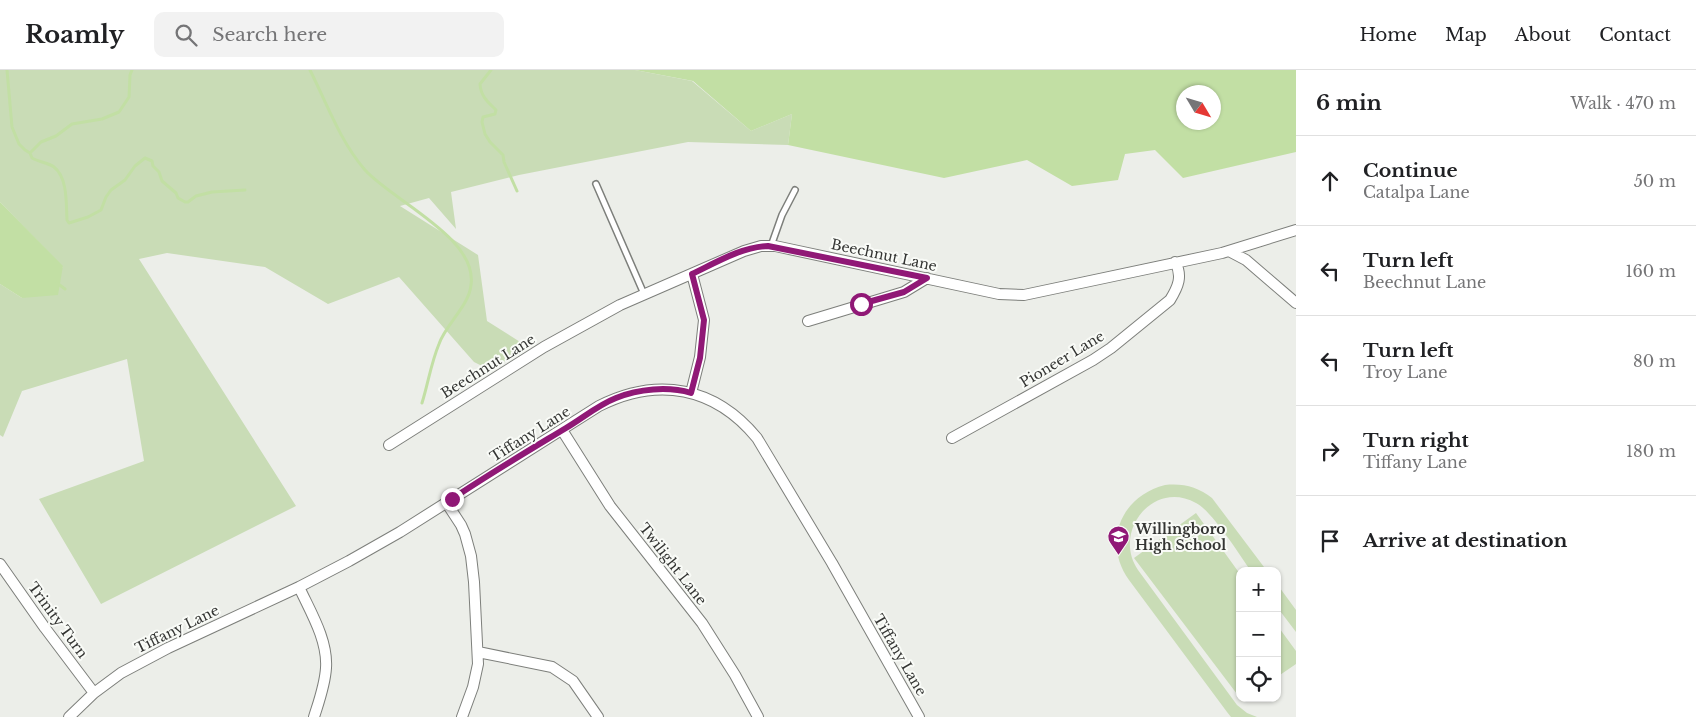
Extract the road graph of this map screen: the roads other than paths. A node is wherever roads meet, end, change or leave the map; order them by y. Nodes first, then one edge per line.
1 (596, 184) dead end
2 (795, 190) dead end
3 (1296, 230) edge
4 (771, 246) junction
5 (1229, 251) junction
6 (1176, 262) junction
7 (692, 274) junction
8 (927, 278) junction
9 (644, 294) junction
10 (1296, 303) edge
11 (808, 321) dead end
12 (691, 393) junction
13 (562, 430) junction
14 (952, 438) dead end
15 (389, 444) dead end
16 (446, 502) junction
17 (0, 564) edge
18 (299, 587) junction
19 (478, 652) junction
20 (94, 693) junction
21 (69, 717) edge
22 (314, 717) edge
23 (462, 717) edge
24 (598, 717) edge
25 (758, 717) edge
26 (919, 717) edge

1 - 9 lane
2 - 4 lane
3 - 5 street, Beechnut Lane
4 - 7 street, Beechnut Lane
4 - 8 street, Beechnut Lane
5 - 6 street, Beechnut Lane
5 - 10 street
6 - 8 street, Beechnut Lane
6 - 14 street, Pioneer Lane
7 - 9 street, Beechnut Lane
7 - 12 street
8 - 11 street
9 - 15 street, Beechnut Lane
12 - 13 street, Tiffany Lane
12 - 26 street, Tiffany Lane
13 - 16 street, Tiffany Lane
13 - 25 street, Twilight Lane
16 - 18 street, Tiffany Lane
16 - 19 street
17 - 20 street, Trinity Turn
18 - 20 street, Tiffany Lane
18 - 22 street
19 - 23 street
19 - 24 street
20 - 21 street, Tiffany Lane

